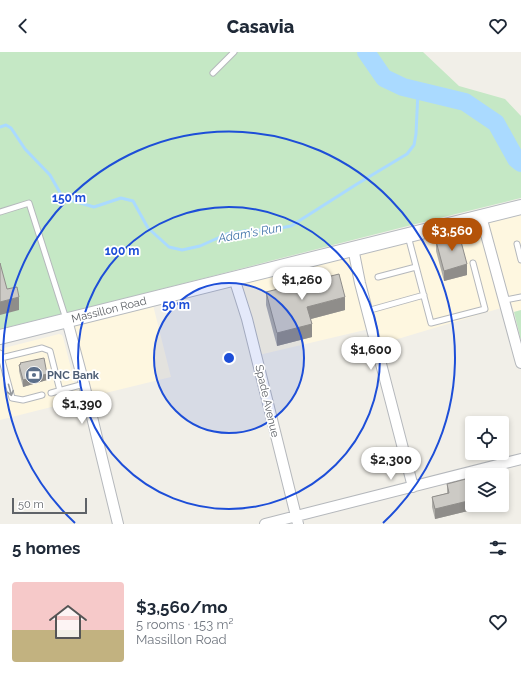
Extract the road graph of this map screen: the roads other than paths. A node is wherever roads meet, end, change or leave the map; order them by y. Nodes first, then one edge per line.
1 (234, 52) edge
2 (213, 73) dead end
3 (521, 207) edge
4 (0, 212) edge
5 (481, 216) junction
6 (408, 235) junction
7 (517, 244) dead end
8 (353, 248) junction
9 (521, 260) edge
10 (473, 263) dead end
11 (416, 267) junction
12 (378, 277) dead end
13 (234, 278) junction
14 (424, 295) junction
15 (521, 296) edge
16 (504, 298) junction
17 (367, 311) junction
18 (67, 320) junction
19 (0, 337) edge
20 (1, 356) edge
21 (521, 363) edge
22 (84, 384) junction
23 (60, 391) junction
24 (51, 393) dead end
25 (42, 396) dead end
26 (521, 459) edge
27 (413, 487) junction
28 (297, 521) edge
29 (118, 524) edge
30 (265, 524) edge

1 - 2 lane
3 - 5 street, Massillon Road
4 - 18 lane
5 - 6 street, Massillon Road
5 - 16 street
6 - 8 street, Massillon Road
6 - 11 lane
7 - 9 lane
8 - 13 street, Massillon Road
8 - 17 street
10 - 14 lane
11 - 12 lane
11 - 14 lane
13 - 18 street, Massillon Road
13 - 28 street, Spade Avenue
14 - 17 lane
15 - 16 lane
16 - 21 street
17 - 27 street
18 - 19 street, Massillon Road
18 - 22 street
20 - 23 lane
20 -> 25 lane
22 - 23 lane
22 - 29 street
23 - 24 lane
26 - 27 street
27 - 28 street
28 - 30 street

